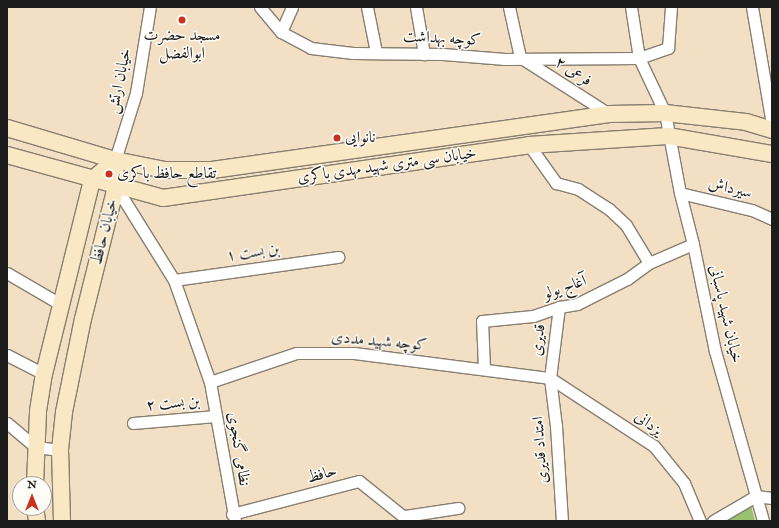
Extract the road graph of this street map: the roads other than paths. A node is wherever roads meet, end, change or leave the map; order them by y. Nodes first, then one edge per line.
1 (150, 7) edge
2 (260, 7) edge
3 (292, 7) edge
4 (367, 7) edge
5 (416, 7) edge
6 (508, 7) edge
7 (631, 7) edge
8 (671, 7) edge
9 (752, 7) edge
10 (281, 32) junction
11 (376, 52) junction
12 (424, 54) junction
13 (767, 54) edge
14 (520, 57) junction
15 (639, 58) junction
16 (666, 113) junction
17 (609, 114) junction
18 (772, 124) edge
19 (7, 128) edge
20 (772, 130) edge
21 (668, 136) junction
22 (529, 145) junction
23 (772, 154) edge
24 (7, 155) edge
25 (115, 160) junction
26 (92, 180) junction
27 (116, 186) junction
28 (680, 193) junction
29 (772, 220) edge
30 (693, 244) junction
31 (338, 257) dead end
32 (649, 263) junction
33 (7, 273) edge
34 (174, 280) junction
35 (62, 305) junction
36 (559, 307) junction
37 (7, 355) edge
38 (484, 368) junction
39 (44, 374) junction
40 (550, 378) junction
41 (210, 382) junction
42 (216, 416) junction
43 (7, 423) edge
44 (133, 423) dead end
45 (36, 447) junction
46 (60, 450) junction
47 (35, 476) edge
48 (756, 496) junction
49 (772, 498) edge
50 (458, 508) dead end
51 (233, 518) edge
52 (407, 518) edge
53 (62, 521) edge
54 (562, 521) edge
55 (700, 521) edge
56 (713, 521) edge
57 (763, 521) edge

1 - 25 street, خیابان ارتش
2 - 10 street, کوچه بهداشت
3 - 10 street
4 - 11 street
5 - 12 street
6 - 14 street
7 - 15 street
8 - 15 street, کوچه بهداشت
9 - 13 street
10 - 11 street, کوچه بهداشت
11 - 12 street, کوچه بهداشت
12 - 14 street, کوچه بهداشت
13 - 18 street
14 - 15 street, کوچه بهداشت
14 - 17 street, فرعی ۲
15 - 16 street
16 - 17 main road, خیابان سی متری شهید مهدی باکری
16 - 20 main road, خیابان سی متری شهید مهدی باکری
16 - 21 street, خیابان شهید پاسبانی
17 - 25 main road, خیابان سی متری شهید مهدی باکری
19 - 25 main road, خیابان سی متری شهید مهدی باکری
21 - 22 main road, خیابان سی متری شهید مهدی باکری
21 - 23 main road, خیابان سی متری شهید مهدی باکری
21 - 28 street, خیابان شهید پاسبانی
22 - 27 main road, خیابان سی متری شهید مهدی باکری
22 - 32 street
24 - 26 main road, خیابان سی متری شهید مهدی باکری
25 - 26 main road, خیابان حافظ
25 - 27 main road, خیابان حافظ
26 - 27 main road, خیابان سی متری شهید مهدی باکری
26 - 35 main road, خیابان حافظ
27 - 34 street
27 - 46 main road, خیابان حافظ
28 - 29 street, سیرداش
28 - 30 street, خیابان شهید پاسبانی
30 - 32 street, آغاج یولو
30 - 48 street, خیابان شهید پاسبانی
31 - 34 street, بن بست ۱
32 - 36 street, آغاج یولو
33 - 35 street
34 - 41 street
35 - 39 main road, خیابان حافظ
36 - 38 street, آغاج یولو
36 - 40 street, قدیری
37 - 39 street
38 - 40 street, کوچه شهید مددی
38 - 41 street, کوچه شهید مددی
39 - 45 main road, خیابان حافظ
40 - 54 street, امتداد قدیری
40 - 55 street, یزدانی
41 - 42 street, نظامی گنجوی
42 - 44 street, بن بست ۲
42 - 51 street, نظامی گنجوی
43 - 45 street
45 - 46 street
45 - 47 main road, خیابان حافظ
46 - 53 main road, خیابان حافظ
48 - 49 street
48 - 56 street
48 - 57 street, خیابان شهید پاسبانی
50 - 52 street
51 - 52 street, حافظ

